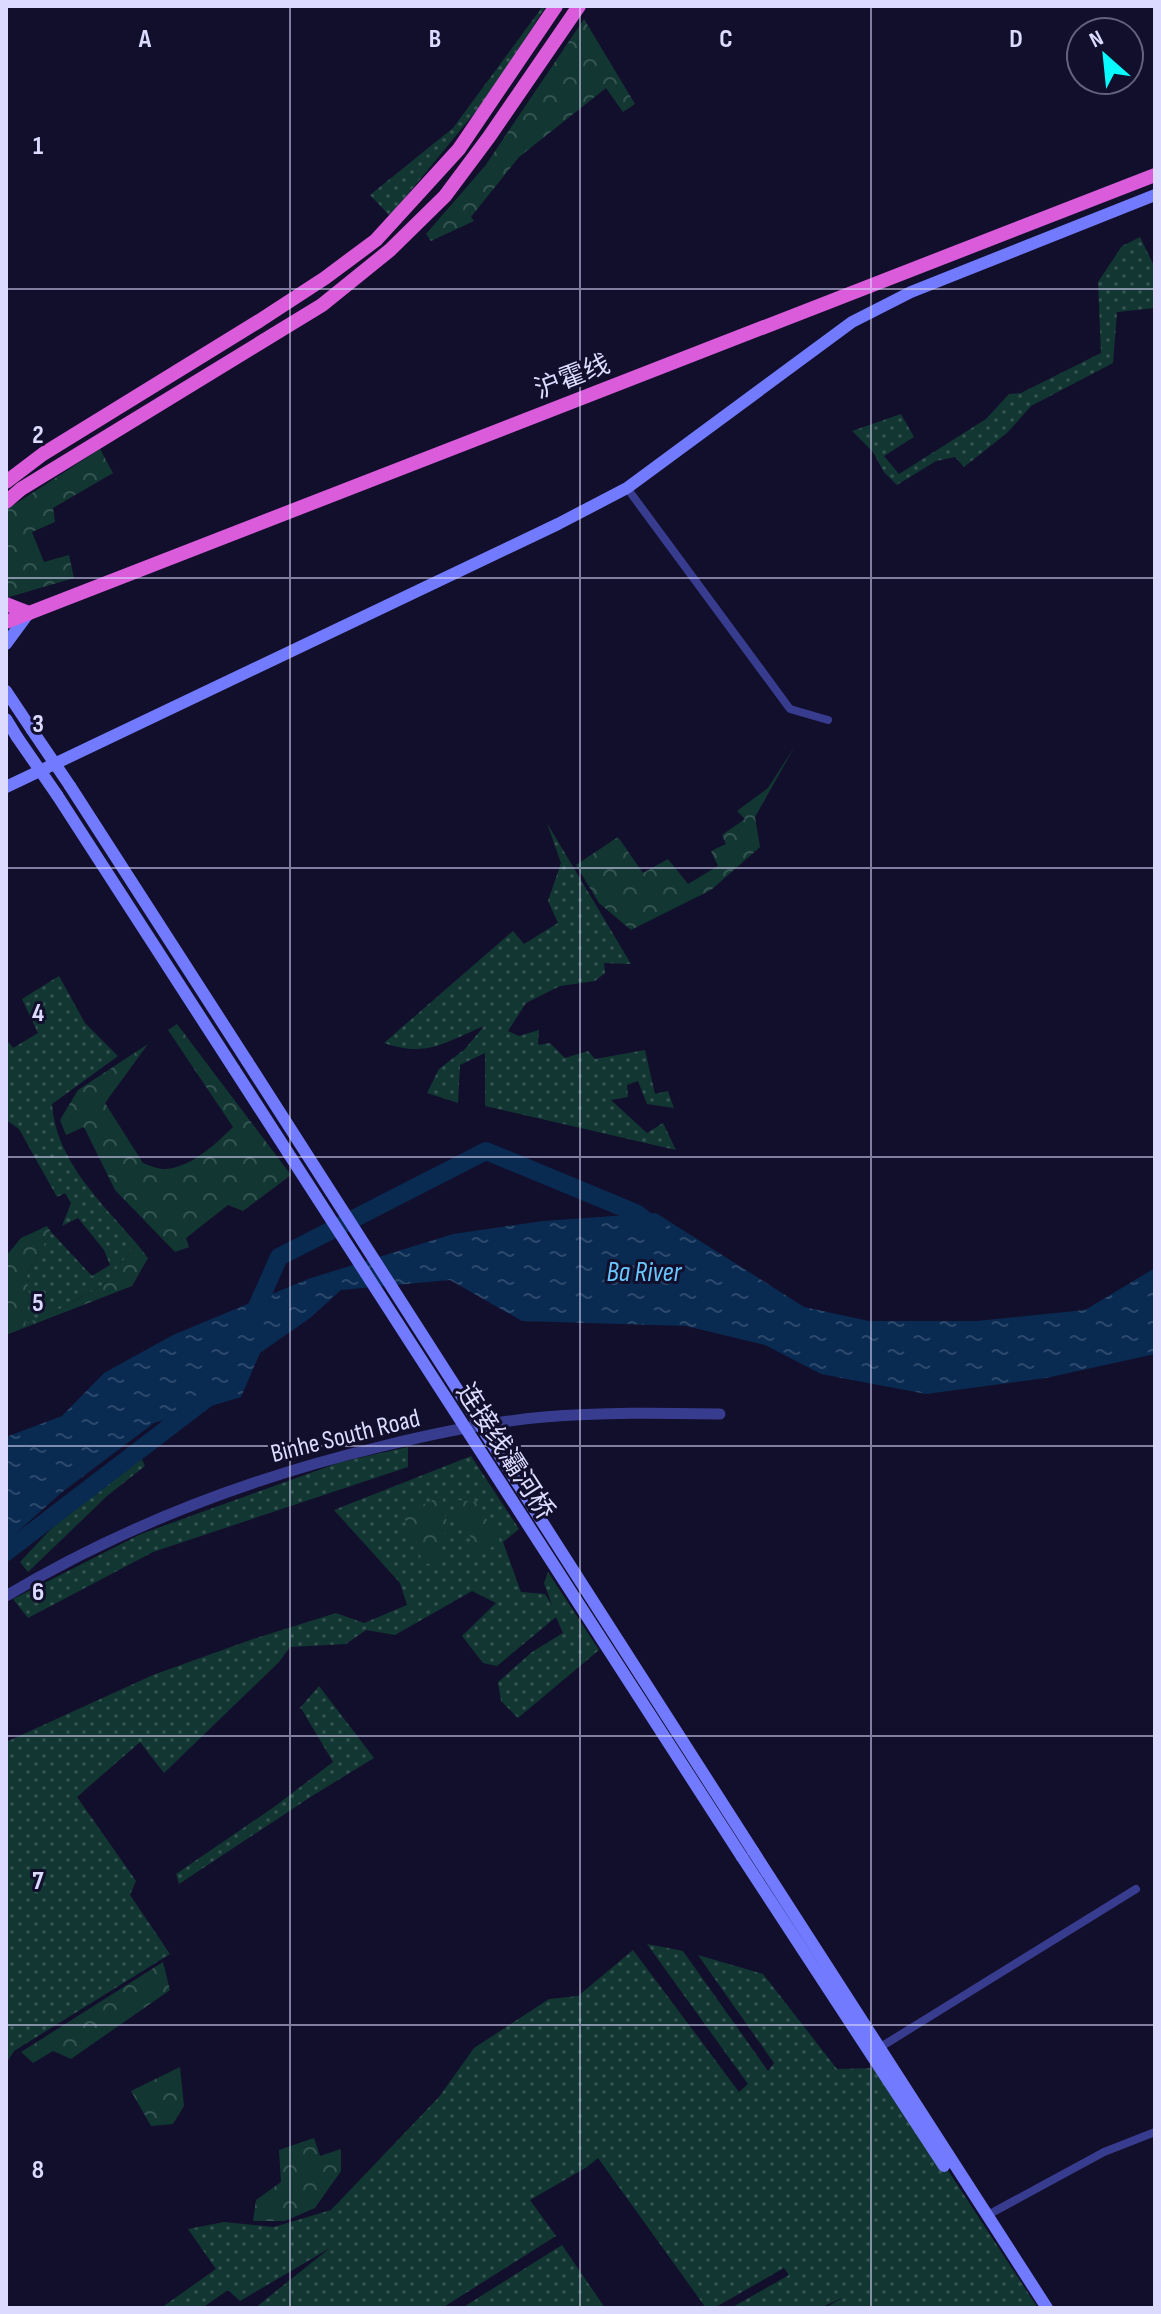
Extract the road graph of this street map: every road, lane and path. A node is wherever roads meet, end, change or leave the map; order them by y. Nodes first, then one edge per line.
1 (556, 6) edge
2 (579, 6) edge
3 (1155, 175) edge
4 (1155, 195) edge
5 (6, 482) edge
6 (627, 488) junction
7 (6, 502) edge
8 (6, 604) edge
9 (29, 613) junction
10 (6, 622) edge
11 (6, 644) edge
12 (6, 691) edge
13 (6, 719) edge
14 (828, 720) dead end
15 (6, 787) edge
16 (720, 1414) dead end
17 (6, 1596) edge
18 (747, 1854) junction
19 (1136, 1889) dead end
20 (879, 2048) junction
21 (1155, 2132) edge
22 (986, 2216) junction
23 (1037, 2308) edge
24 (1047, 2308) edge

1 - 5 highway
2 - 7 highway
3 - 9 highway, 沪霍线
4 - 6 main road
6 - 14 street
6 - 15 main road
8 - 9 highway
9 - 10 highway, 沪霍线
9 - 11 main road
12 - 18 main road, 连接线灞河桥, bridge
13 - 18 main road, 连接线灞河桥, bridge
16 - 17 street, Binhe South Road
18 - 20 main road
18 - 23 main road
19 - 20 street
20 - 22 main road
21 - 22 street
22 - 24 main road

